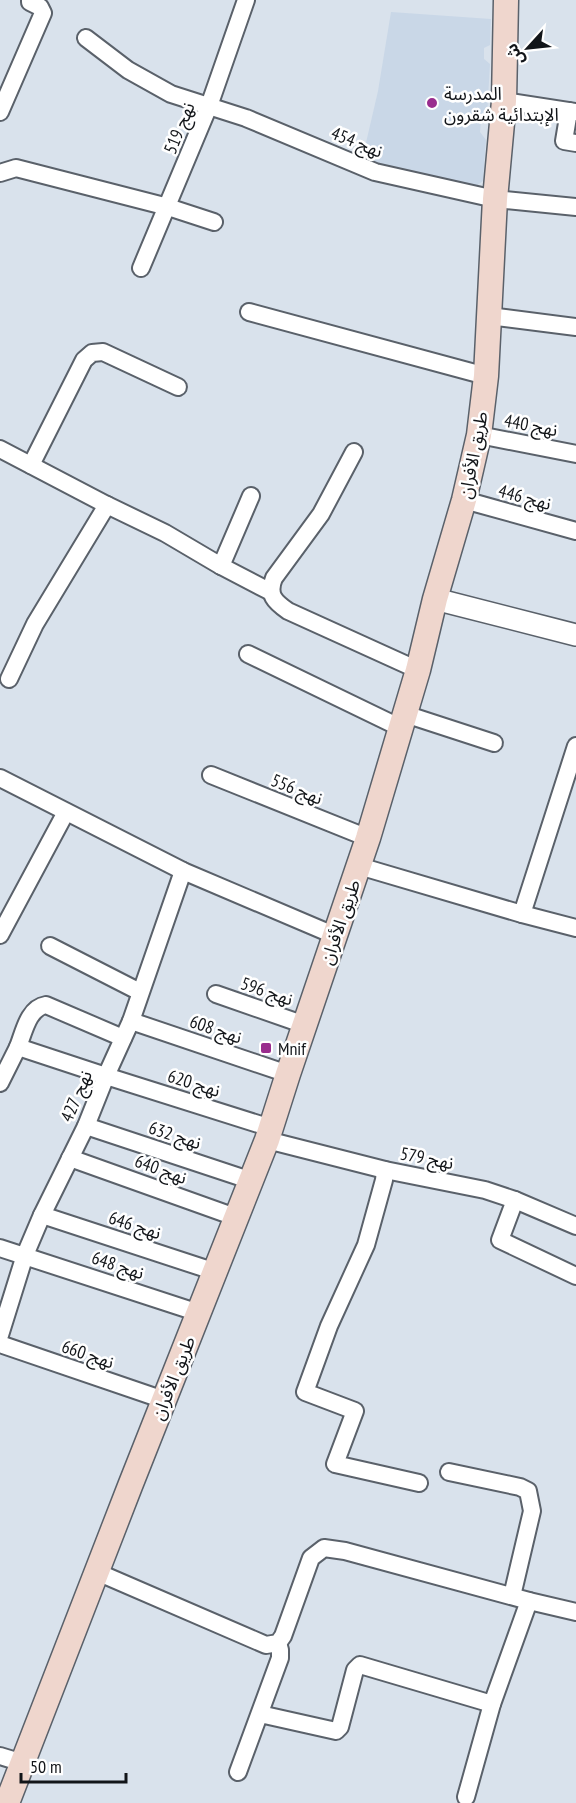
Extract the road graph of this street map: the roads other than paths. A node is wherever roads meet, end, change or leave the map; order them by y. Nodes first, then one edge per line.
1 (30, 0) edge
2 (246, 0) edge
3 (506, 0) edge
4 (86, 38) dead end
5 (504, 102) junction
6 (209, 106) junction
7 (0, 112) edge
8 (572, 112) edge
9 (576, 143) edge
10 (0, 173) edge
11 (495, 199) junction
12 (168, 207) junction
13 (576, 207) edge
14 (214, 222) dead end
15 (141, 268) dead end
16 (249, 312) dead end
17 (489, 316) junction
18 (576, 327) edge
19 (486, 376) junction
20 (178, 387) dead end
21 (479, 435) junction
22 (0, 449) edge
23 (354, 452) dead end
24 (576, 454) edge
25 (30, 465) junction
26 (251, 496) dead end
27 (464, 500) junction
28 (107, 505) junction
29 (576, 531) edge
30 (221, 566) junction
31 (271, 592) junction
32 (435, 599) junction
33 (576, 635) edge
34 (248, 654) dead end
35 (418, 669) junction
36 (9, 679) dead end
37 (403, 721) junction
38 (494, 743) dead end
39 (576, 746) edge
40 (211, 776) dead end
41 (0, 778) edge
42 (66, 812) junction
43 (368, 838) junction
44 (359, 866) junction
45 (183, 871) junction
46 (522, 914) junction
47 (576, 928) edge
48 (0, 935) edge
49 (336, 936) junction
50 (50, 946) dead end
51 (140, 992) junction
52 (216, 994) dead end
53 (131, 1021) junction
54 (305, 1025) junction
55 (123, 1038) junction
56 (18, 1047) junction
57 (288, 1074) junction
58 (106, 1076) junction
59 (0, 1083) edge
60 (86, 1126) junction
61 (269, 1134) junction
62 (70, 1158) junction
63 (385, 1170) junction
64 (252, 1181) junction
65 (515, 1200) junction
66 (42, 1215) junction
67 (238, 1218) junction
68 (576, 1226) edge
69 (0, 1248) edge
70 (26, 1255) junction
71 (216, 1272) junction
72 (576, 1276) edge
73 (199, 1313) junction
74 (0, 1335) edge
75 (0, 1344) edge
76 (164, 1400) junction
77 (449, 1472) dead end
78 (419, 1484) dead end
79 (97, 1572) junction
80 (512, 1596) junction
81 (529, 1601) junction
82 (576, 1612) edge
83 (278, 1643) junction
84 (492, 1704) junction
85 (260, 1714) junction
86 (0, 1756) edge
87 (23, 1763) junction
88 (238, 1772) dead end
89 (466, 1797) dead end
90 (7, 1803) edge

1 - 7 street
2 - 6 street, نهج 519
3 - 5 main road, طريق الأفران
4 - 6 street, نهج 454
5 - 8 street
5 - 11 main road, طريق الأفران
6 - 11 street, نهج 454
6 - 12 street, نهج 519
8 - 9 street
10 - 12 street
11 - 13 street, نهج 454
11 - 17 main road, طريق الأفران
12 - 14 street
12 - 15 street, نهج 519
16 - 19 street
17 - 18 street
17 - 19 main road, طريق الأفران
19 - 21 main road, طريق الأفران
20 - 25 street
21 - 24 street, نهج 440
21 - 27 main road, طريق الأفران
22 - 25 street
23 - 31 street
25 - 28 street
26 - 30 street
27 - 29 street, نهج 446
27 - 32 main road, طريق الأفران
28 - 30 street
28 - 36 street
30 - 31 street
31 - 35 street
32 - 33 street
32 - 35 main road, طريق الأفران
34 - 37 street
35 - 37 main road, طريق الأفران
37 - 38 street
37 - 43 main road, طريق الأفران
39 - 46 street
40 - 43 street, نهج 556
41 - 42 street
42 - 45 street
42 - 48 street
43 - 44 main road, طريق الأفران
44 - 46 street
44 - 49 main road, طريق الأفران
45 - 49 street
45 - 51 street, نهج 427
46 - 47 street
49 - 54 main road, طريق الأفران
50 - 51 street
51 - 53 street, نهج 427
52 - 54 street, نهج 596
53 - 55 street, نهج 427
53 - 57 street, نهج 608
54 - 57 main road, طريق الأفران
55 - 56 street
55 - 58 street, نهج 427
56 - 58 street, نهج 620
56 - 59 street
57 - 61 main road, طريق الأفران
58 - 60 street, نهج 427
58 - 61 street, نهج 620
60 - 62 street, نهج 427
60 - 64 street, نهج 632
61 - 63 street, نهج 579
61 - 64 main road, طريق الأفران
62 - 66 street, نهج 427
62 - 67 street, نهج 640
63 - 65 street, نهج 579
63 - 78 street
64 - 67 main road, طريق الأفران
65 - 68 street, نهج 579
65 - 72 street
66 - 70 street, نهج 427
66 - 71 street, نهج 646
67 - 71 main road, طريق الأفران
69 - 70 street, نهج 648
70 - 73 street, نهج 648
70 - 74 street, نهج 427
71 - 73 main road, طريق الأفران
73 - 76 main road, طريق الأفران
75 - 76 street, نهج 660
76 - 79 main road, طريق الأفران
77 - 80 street
79 - 83 street
79 - 87 main road, طريق الأفران
80 - 81 street
80 - 83 street
81 - 82 street
81 - 84 street
83 - 85 street
84 - 85 street
84 - 89 street
85 - 88 street
86 - 87 street
87 - 90 main road, طريق الأفران

